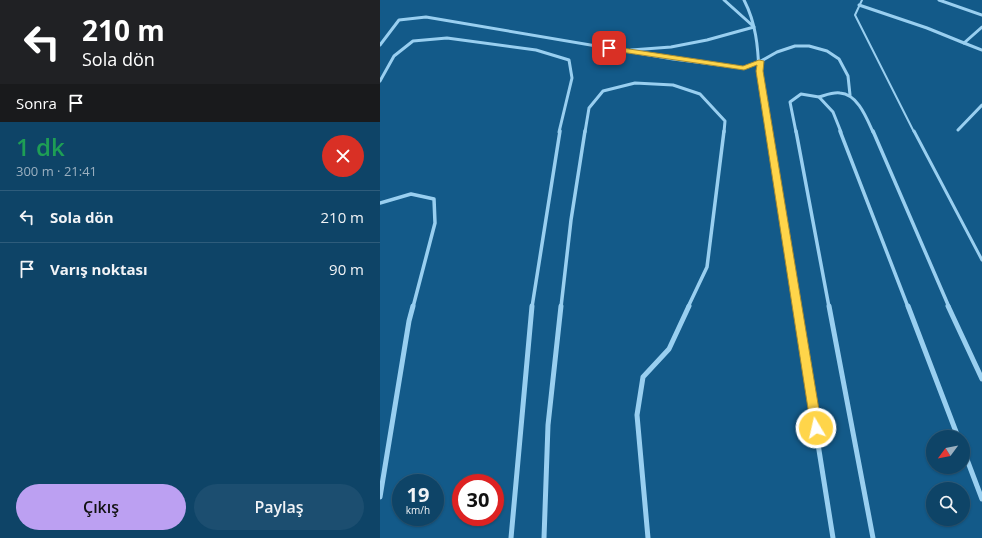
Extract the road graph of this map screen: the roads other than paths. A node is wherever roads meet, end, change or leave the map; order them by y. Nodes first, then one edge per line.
1 (724, 0) edge
2 (744, 0) edge
3 (862, 0) edge
4 (939, 0) edge
5 (859, 5) junction
6 (982, 15) edge
7 (754, 27) junction
8 (982, 27) edge
9 (964, 44) junction
10 (380, 45) edge
11 (982, 50) edge
12 (624, 51) junction
13 (761, 61) junction
14 (380, 82) edge
15 (850, 95) junction
16 (819, 96) junction
17 (982, 105) edge
18 (958, 130) dead end
19 (380, 203) edge
20 (982, 260) edge
21 (982, 379) edge
22 (955, 430) edge
23 (970, 467) edge
24 (380, 497) edge
25 (982, 499) edge
26 (510, 538) edge
27 (544, 538) edge
28 (648, 538) edge
29 (833, 538) edge
30 (873, 538) edge

1 - 7 street
2 - 7 street
3 - 5 lane
4 - 6 street
5 - 9 street
5 - 20 lane
7 - 12 street
7 - 13 street
8 - 9 street
9 - 11 street
10 - 12 street
12 - 13 street
13 - 15 street
13 - 29 street
14 - 26 street
15 - 16 street
15 - 21 street
16 - 22 street
16 - 30 street
17 - 18 street
19 - 24 street
23 - 25 street
27 - 28 street

